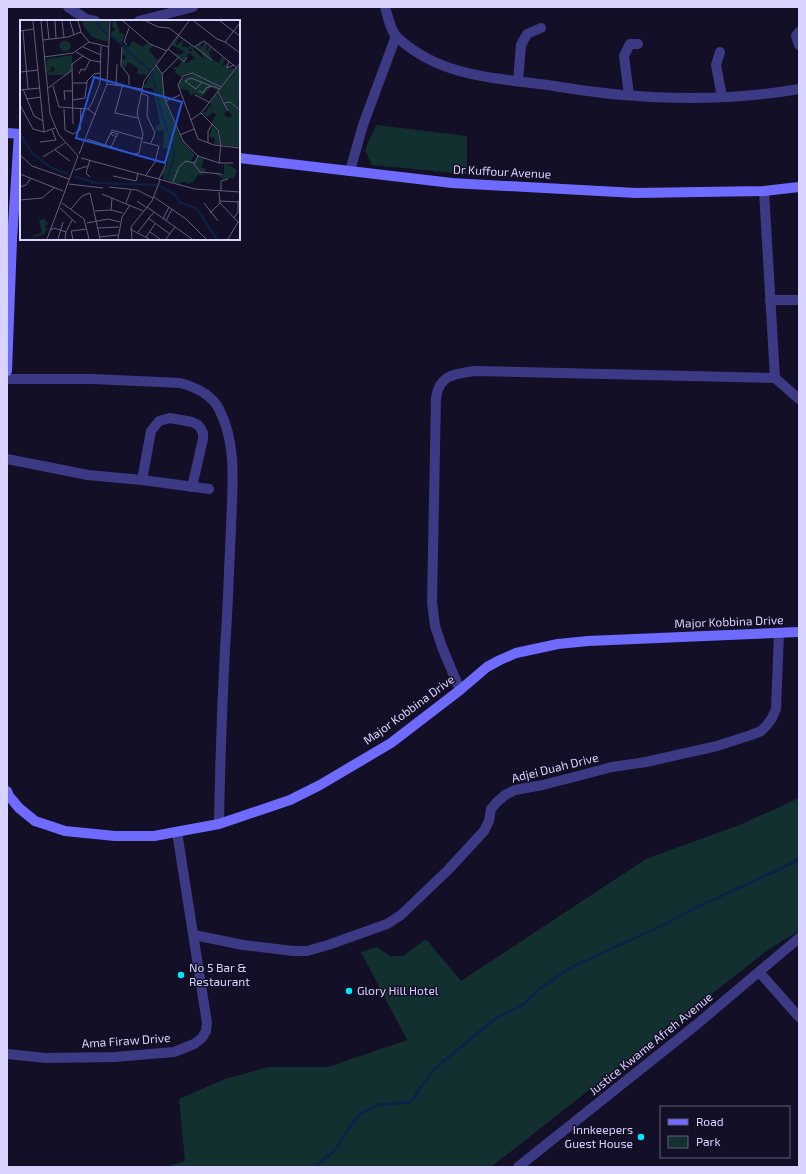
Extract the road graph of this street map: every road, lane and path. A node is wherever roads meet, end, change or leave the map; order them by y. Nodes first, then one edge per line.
1 (68, 7) edge
2 (193, 7) edge
3 (385, 7) edge
4 (90, 20) edge
5 (143, 20) edge
6 (541, 28) dead end
7 (799, 32) edge
8 (396, 36) junction
9 (638, 44) dead end
10 (799, 45) edge
11 (720, 52) dead end
12 (518, 81) junction
13 (799, 89) edge
14 (629, 96) junction
15 (722, 97) junction
16 (7, 133) edge
17 (20, 134) edge
18 (240, 158) edge
19 (350, 171) junction
20 (799, 187) edge
21 (764, 191) junction
22 (770, 300) junction
23 (799, 300) edge
24 (7, 371) edge
25 (7, 378) edge
26 (775, 378) junction
27 (799, 399) edge
28 (7, 459) edge
29 (142, 480) junction
30 (192, 487) junction
31 (209, 489) dead end
32 (799, 632) edge
33 (779, 634) junction
34 (460, 690) junction
35 (7, 791) edge
36 (219, 824) junction
37 (177, 832) junction
38 (194, 935) junction
39 (799, 938) edge
40 (760, 973) junction
41 (799, 1017) edge
42 (7, 1054) edge
43 (518, 1167) edge

1 - 4 street
2 - 5 street
3 - 8 street
6 - 12 street
7 - 10 street
8 - 12 street
8 - 19 street
9 - 14 street
11 - 15 street
12 - 14 street
13 - 15 street
14 - 15 street
16 - 17 street
17 - 24 street
18 - 19 street, Dr Kuffour Avenue
19 - 21 street, Dr Kuffour Avenue
20 - 21 street, Dr Kuffour Avenue
21 - 22 street
22 - 23 street
22 - 26 street
25 - 36 street
26 - 27 street
26 - 34 street
28 - 29 street
29 - 30 street
29 - 30 street
30 - 31 street
32 - 33 street, Major Kobbina Drive
33 - 34 street, Major Kobbina Drive
33 - 38 street, Adjei Duah Drive
34 - 36 street, Major Kobbina Drive
35 - 37 street, Major Kobbina Drive
36 - 37 street, Major Kobbina Drive
37 - 38 street, Ama Firaw Drive
38 - 42 street, Ama Firaw Drive
39 - 40 street, Justice Kwame Afreh Avenue
40 - 41 street
40 - 43 street, Justice Kwame Afreh Avenue

